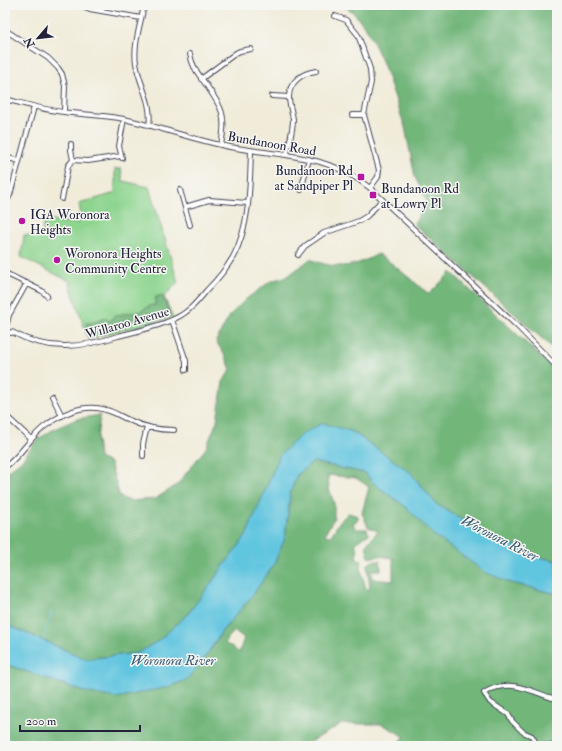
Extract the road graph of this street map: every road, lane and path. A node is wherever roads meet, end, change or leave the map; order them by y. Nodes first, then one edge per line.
1 (144, 5) edge
2 (83, 6) edge
3 (335, 16) dead end
4 (142, 18) junction
5 (5, 30) edge
6 (251, 49) dead end
7 (190, 54) dead end
8 (316, 71) dead end
9 (201, 78) junction
10 (272, 96) dead end
11 (289, 97) junction
12 (5, 99) edge
13 (34, 107) junction
14 (64, 112) junction
15 (352, 115) dead end
16 (364, 115) junction
17 (124, 120) junction
18 (149, 126) junction
19 (71, 144) dead end
20 (221, 145) junction
21 (251, 150) junction
22 (287, 154) junction
23 (5, 157) edge
24 (309, 159) junction
25 (72, 160) junction
26 (20, 161) junction
27 (370, 188) junction
28 (180, 190) dead end
29 (302, 190) dead end
30 (10, 193) junction
31 (62, 199) dead end
32 (382, 200) junction
33 (5, 201) edge
34 (247, 203) junction
35 (5, 205) edge
36 (185, 207) junction
37 (190, 225) dead end
38 (298, 255) dead end
39 (5, 273) edge
40 (27, 283) junction
41 (47, 296) dead end
42 (172, 320) junction
43 (6, 325) edge
44 (557, 367) edge
45 (186, 370) dead end
46 (52, 396) dead end
47 (5, 415) edge
48 (62, 416) junction
49 (147, 427) junction
50 (174, 430) dead end
51 (31, 439) junction
52 (143, 456) dead end
53 (5, 467) edge
54 (557, 695) edge
55 (557, 746) edge

1 - 4 street
2 - 4 street
3 - 16 street
4 - 18 street
5 - 14 street
6 - 9 street
7 - 9 street
8 - 11 street
9 - 20 street
10 - 11 street
11 - 22 street
12 - 13 street, Bundanoon Road
13 - 14 street, Bundanoon Road
13 - 26 street
14 - 17 street, Bundanoon Road
15 - 16 street
16 - 27 street
17 - 18 street, Bundanoon Road
17 - 25 street
18 - 20 street, Bundanoon Road
19 - 25 street
20 - 21 street, Bundanoon Road
21 - 22 street, Bundanoon Road
21 - 34 street, Willaroo Avenue
22 - 24 street, Bundanoon Road
23 - 26 street
24 - 27 street, Bundanoon Road
24 - 29 street
25 - 31 street
26 - 30 street
27 - 32 street, Bundanoon Road
28 - 36 street
30 - 33 street
30 - 35 street
32 - 38 street
32 - 44 street, Bundanoon Road
34 - 36 street
34 - 42 street, Willaroo Avenue
36 - 37 street
39 - 40 street
40 - 41 street
40 - 43 street
42 - 43 street, Willaroo Avenue
42 - 45 street
46 - 48 street
47 - 51 street
48 - 49 street
48 - 51 street
49 - 50 street
49 - 52 street
51 - 53 street
54 - 55 street

